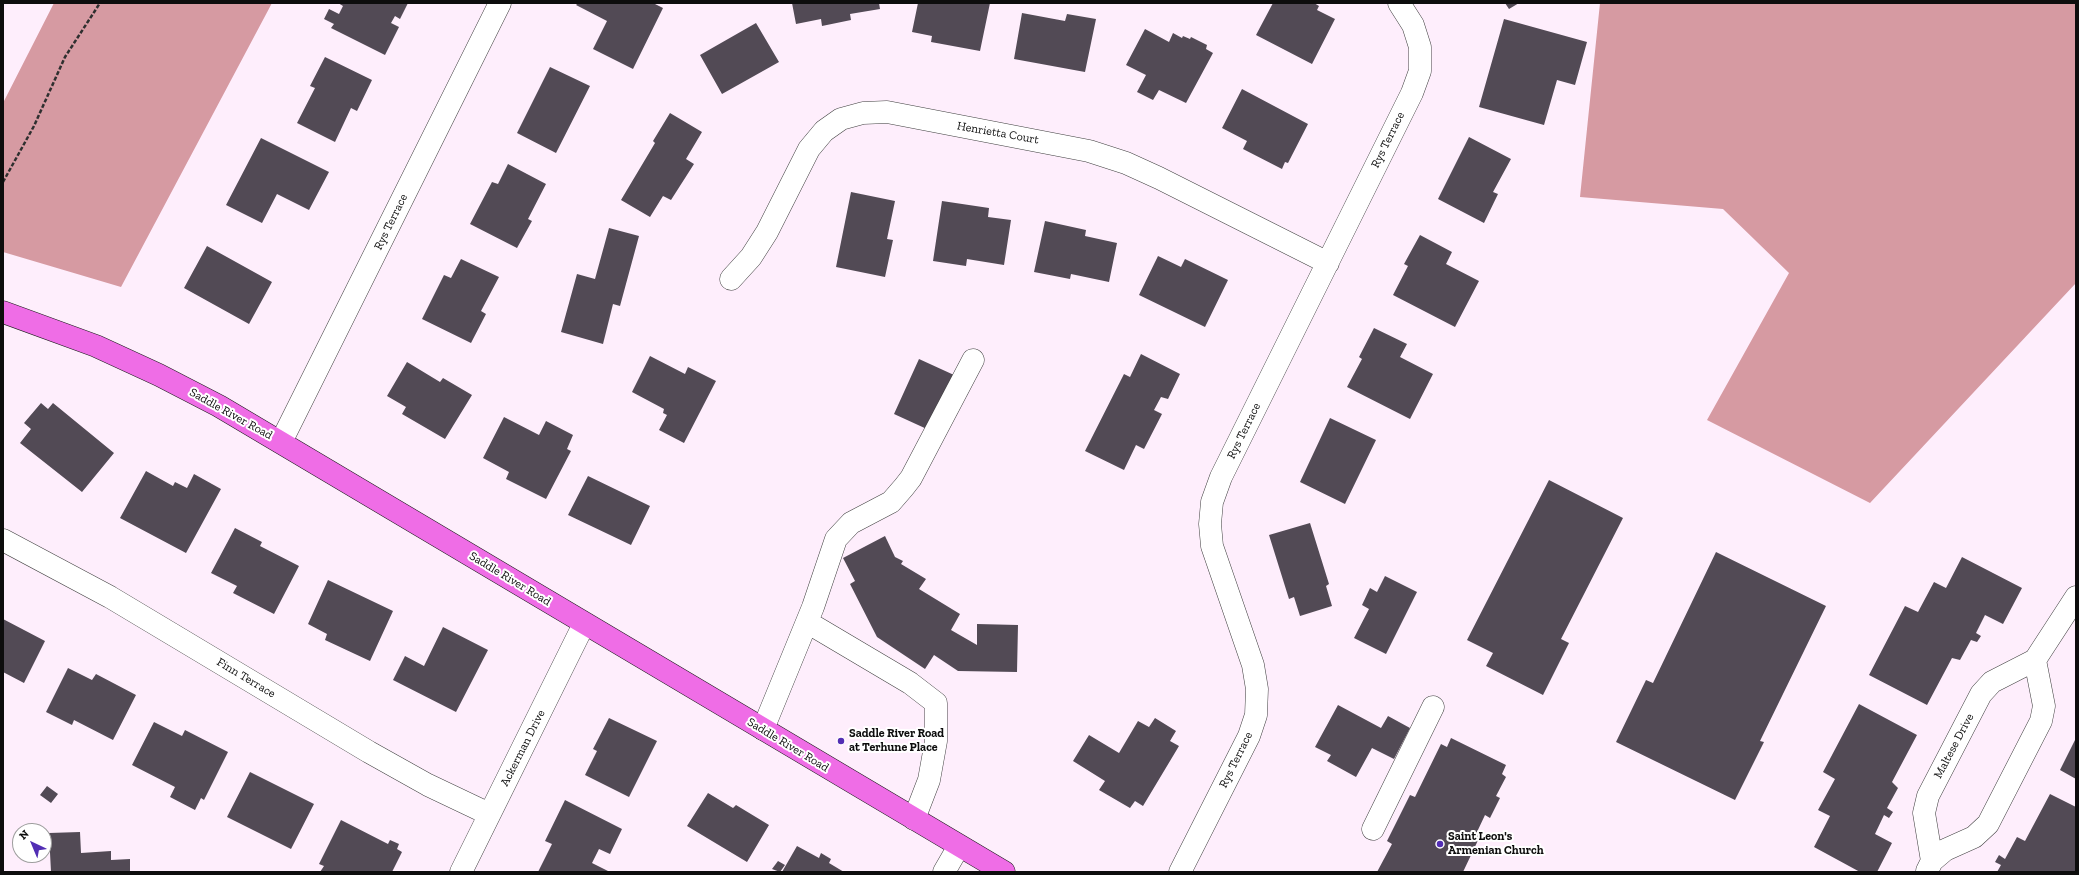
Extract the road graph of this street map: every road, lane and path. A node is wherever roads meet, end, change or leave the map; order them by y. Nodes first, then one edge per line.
1 (100, 3) edge
2 (500, 3) edge
3 (1400, 3) edge
4 (3, 182) edge
5 (1328, 263) junction
6 (731, 279) dead end
7 (3, 312) edge
8 (972, 360) dead end
9 (281, 442) junction
10 (3, 540) edge
11 (2076, 598) edge
12 (807, 622) junction
13 (584, 624) junction
14 (2035, 660) junction
15 (1434, 707) dead end
16 (763, 729) junction
17 (489, 814) junction
18 (914, 819) junction
19 (1373, 829) dead end
20 (960, 846) junction
21 (1929, 866) edge
22 (461, 872) edge
23 (944, 872) edge
24 (1004, 872) edge
25 (1180, 872) edge

1 - 4 path
2 - 9 street, Rys Terrace
3 - 5 street, Rys Terrace
5 - 6 street, Henrietta Court
5 - 25 street, Rys Terrace
7 - 9 main road, Saddle River Road
8 - 12 street
9 - 13 main road, Saddle River Road
10 - 17 street, Finn Terrace
11 - 14 street, Maltese Drive
12 - 16 street
12 - 18 street
13 - 16 main road, Saddle River Road
13 - 17 street, Ackerman Drive
14 - 21 street, Maltese Drive
14 - 21 street, Maltese Drive
15 - 19 street
16 - 18 main road, Saddle River Road
17 - 22 street, Ackerman Drive
18 - 20 main road, Saddle River Road
20 - 23 street
20 - 24 main road, Saddle River Road

